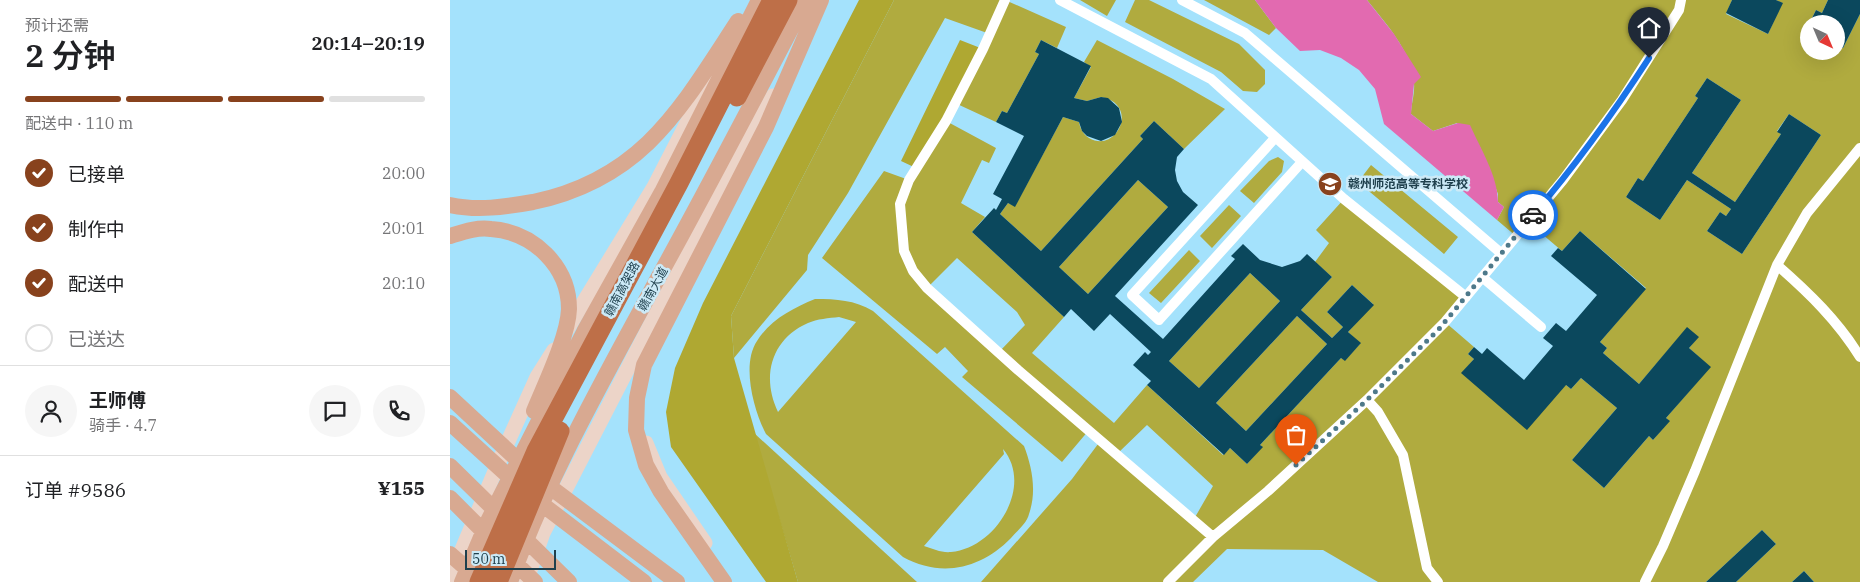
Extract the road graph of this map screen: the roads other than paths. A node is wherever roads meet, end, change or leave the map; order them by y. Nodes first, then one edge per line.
1 (758, 0) edge
2 (772, 0) edge
3 (788, 0) edge
4 (806, 0) edge
5 (821, 0) edge
6 (827, 0) edge
7 (1005, 0) edge
8 (1060, 0) edge
9 (1182, 0) edge
10 (1681, 0) edge
11 (749, 3) edge
12 (808, 31) junction
13 (1274, 139) junction
14 (1860, 148) edge
15 (1301, 163) junction
16 (450, 207) edge
17 (450, 236) edge
18 (1502, 254) junction
19 (1777, 265) junction
20 (1482, 277) junction
21 (1466, 298) junction
22 (1540, 328) dead end
23 (564, 332) junction
24 (1860, 357) edge
25 (623, 360) junction
26 (450, 397) edge
27 (1367, 400) junction
28 (450, 423) edge
29 (450, 466) edge
30 (450, 498) edge
31 (487, 523) junction
32 (1213, 537) junction
33 (450, 554) edge
34 (450, 578) edge
35 (462, 582) edge
36 (480, 582) edge
37 (498, 582) edge
38 (510, 582) edge
39 (526, 582) edge
40 (535, 582) edge
41 (569, 582) edge
42 (644, 582) edge
43 (677, 582) edge
44 (724, 582) edge
45 (730, 582) edge
46 (1168, 582) edge
47 (1438, 582) edge
48 (1645, 582) edge

1 - 31 main road
2 - 36 highway, 赣南高架路
3 - 37 highway, 赣南高架路
4 - 25 main road, 赣南大道
5 - 12 main road
6 - 12 street
6 - 45 street
7 - 32 street
8 - 13 street
9 - 18 street
10 - 18 street
11 - 16 main road
11 - 23 street
12 - 25 street
12 - 44 main road
13 - 15 street
13 - 15 street
14 - 19 street
15 - 21 street
17 - 23 main road
18 - 20 street
19 - 24 street
19 - 48 street
20 - 21 street
20 - 22 street
21 - 27 street
23 - 31 main road
23 - 34 street
25 - 38 main road, 赣南大道
25 - 39 street
26 - 43 main road
27 - 32 street
27 - 47 street
28 - 42 main road
29 - 41 main road
30 - 40 main road
31 - 35 main road
32 - 46 street
33 - 36 main road

